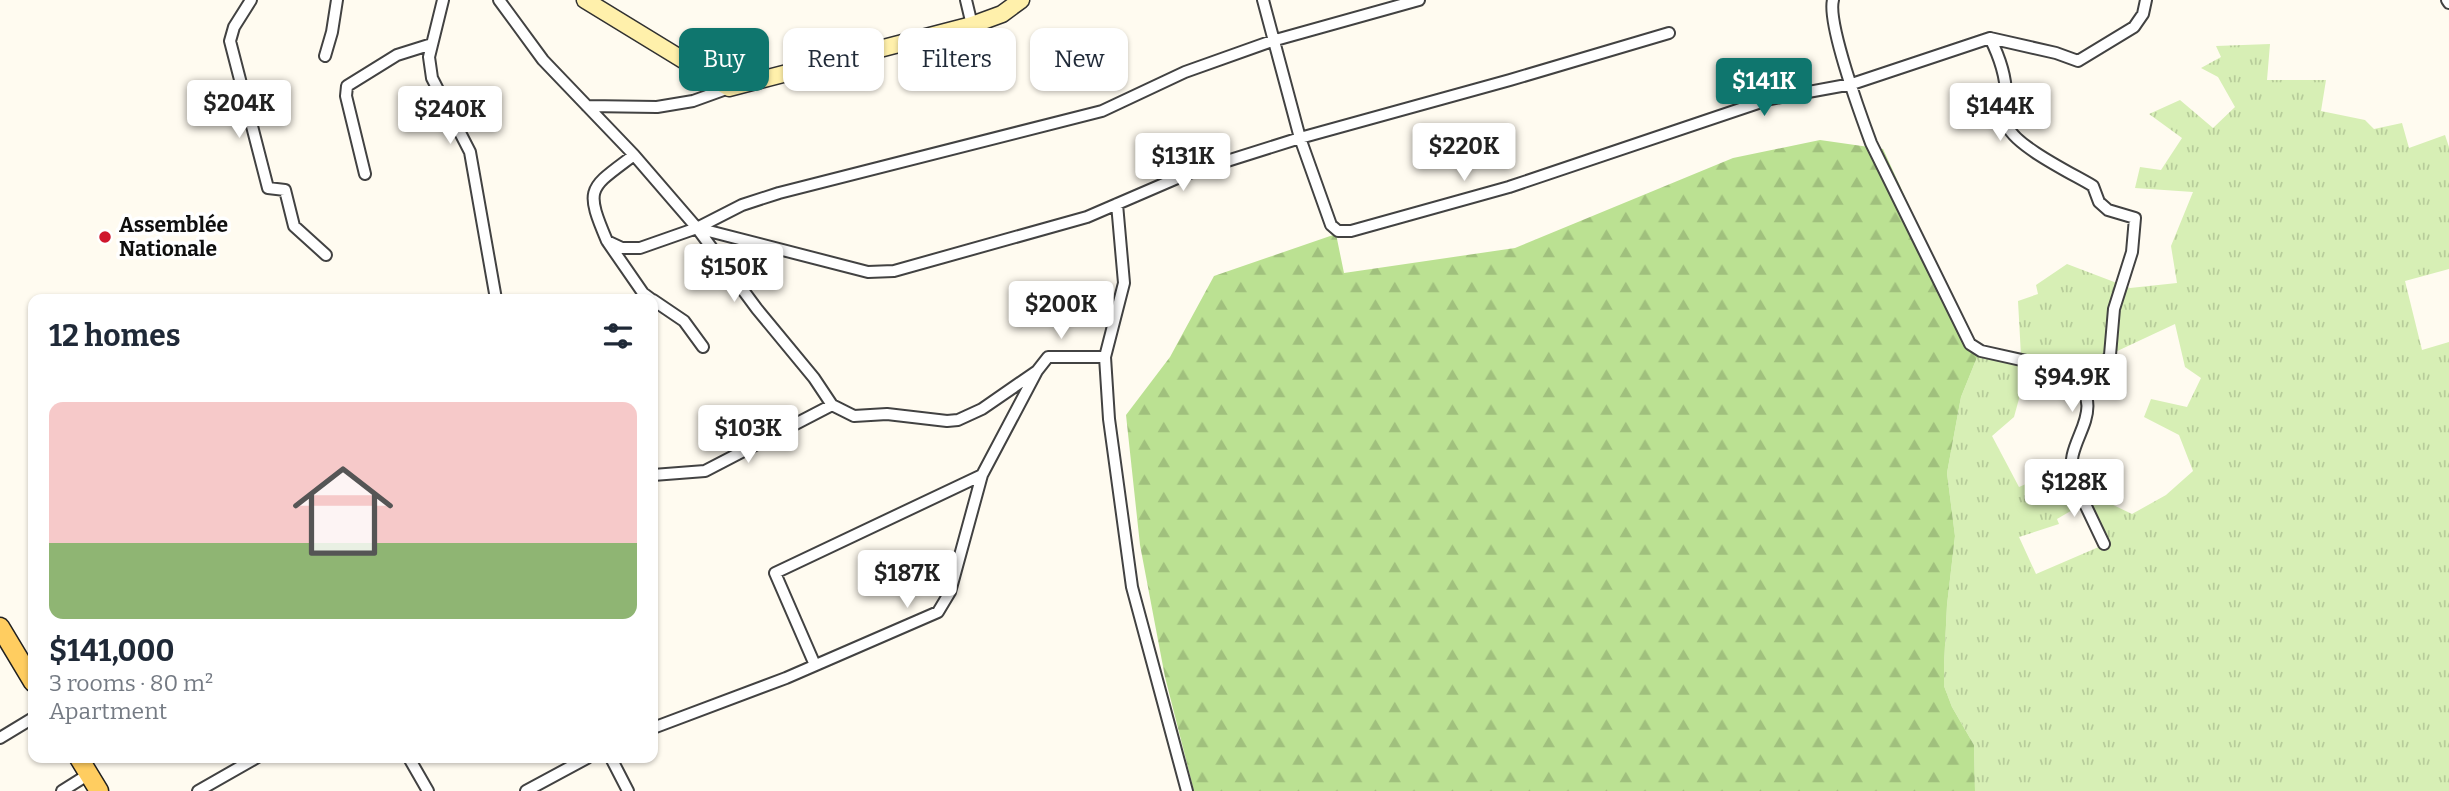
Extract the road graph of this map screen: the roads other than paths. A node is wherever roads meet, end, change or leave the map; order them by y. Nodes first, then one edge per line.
1 (251, 0) edge
2 (337, 0) edge
3 (443, 0) edge
4 (499, 0) edge
5 (585, 0) edge
6 (966, 0) edge
7 (1021, 0) edge
8 (1263, 0) edge
9 (1419, 0) edge
10 (1833, 0) edge
11 (2146, 0) edge
12 (972, 25) junction
13 (1669, 33) dead end
14 (1990, 38) junction
15 (1272, 41) junction
16 (432, 44) junction
17 (325, 55) dead end
18 (679, 57) edge
19 (769, 78) edge
20 (1852, 84) junction
21 (721, 91) edge
22 (587, 106) junction
23 (1300, 138) junction
24 (634, 155) junction
25 (365, 174) dead end
26 (1117, 204) junction
27 (697, 228) junction
28 (607, 241) junction
29 (326, 255) dead end
30 (495, 294) edge
31 (644, 294) edge
32 (658, 304) edge
33 (703, 348) dead end
34 (1105, 357) junction
35 (2071, 370) junction
36 (1037, 371) junction
37 (832, 405) junction
38 (658, 475) edge
39 (982, 475) junction
40 (2073, 480) junction
41 (2115, 488) dead end
42 (2104, 544) dead end
43 (0, 626) edge
44 (815, 665) junction
45 (28, 674) edge
46 (28, 721) edge
47 (658, 726) edge
48 (0, 738) edge
49 (82, 763) edge
50 (247, 763) edge
51 (412, 763) edge
52 (578, 763) edge
53 (614, 763) edge
54 (89, 774) junction
55 (62, 791) edge
56 (99, 791) edge
57 (198, 791) edge
58 (428, 791) edge
59 (526, 791) edge
60 (628, 791) edge
61 (1187, 791) edge

1 - 29 street
2 - 17 street
3 - 16 street
4 - 22 street
5 - 18 street
6 - 12 street
7 - 12 street
8 - 15 street
9 - 15 street
10 - 20 street
11 - 14 street
12 - 19 street
13 - 23 street
14 - 20 street
14 - 35 street
15 - 23 street
15 - 27 street
16 - 25 street
16 - 30 street
20 - 23 street
20 - 35 street
21 - 22 street
22 - 24 street
23 - 26 street
24 - 27 street
24 - 28 street
26 - 27 street
26 - 34 street
27 - 28 street
27 - 37 street
28 - 31 street
32 - 33 street
34 - 36 street
34 - 61 street
35 - 40 street
36 - 37 street
36 - 39 street
37 - 38 street
39 - 44 street
39 - 44 street
40 - 41 street
40 - 42 street
43 - 45 main road
44 - 47 street
46 - 48 street
49 - 54 main road
50 - 57 street
51 - 58 street
52 - 59 street
53 - 60 street
54 - 55 street
54 - 56 main road

